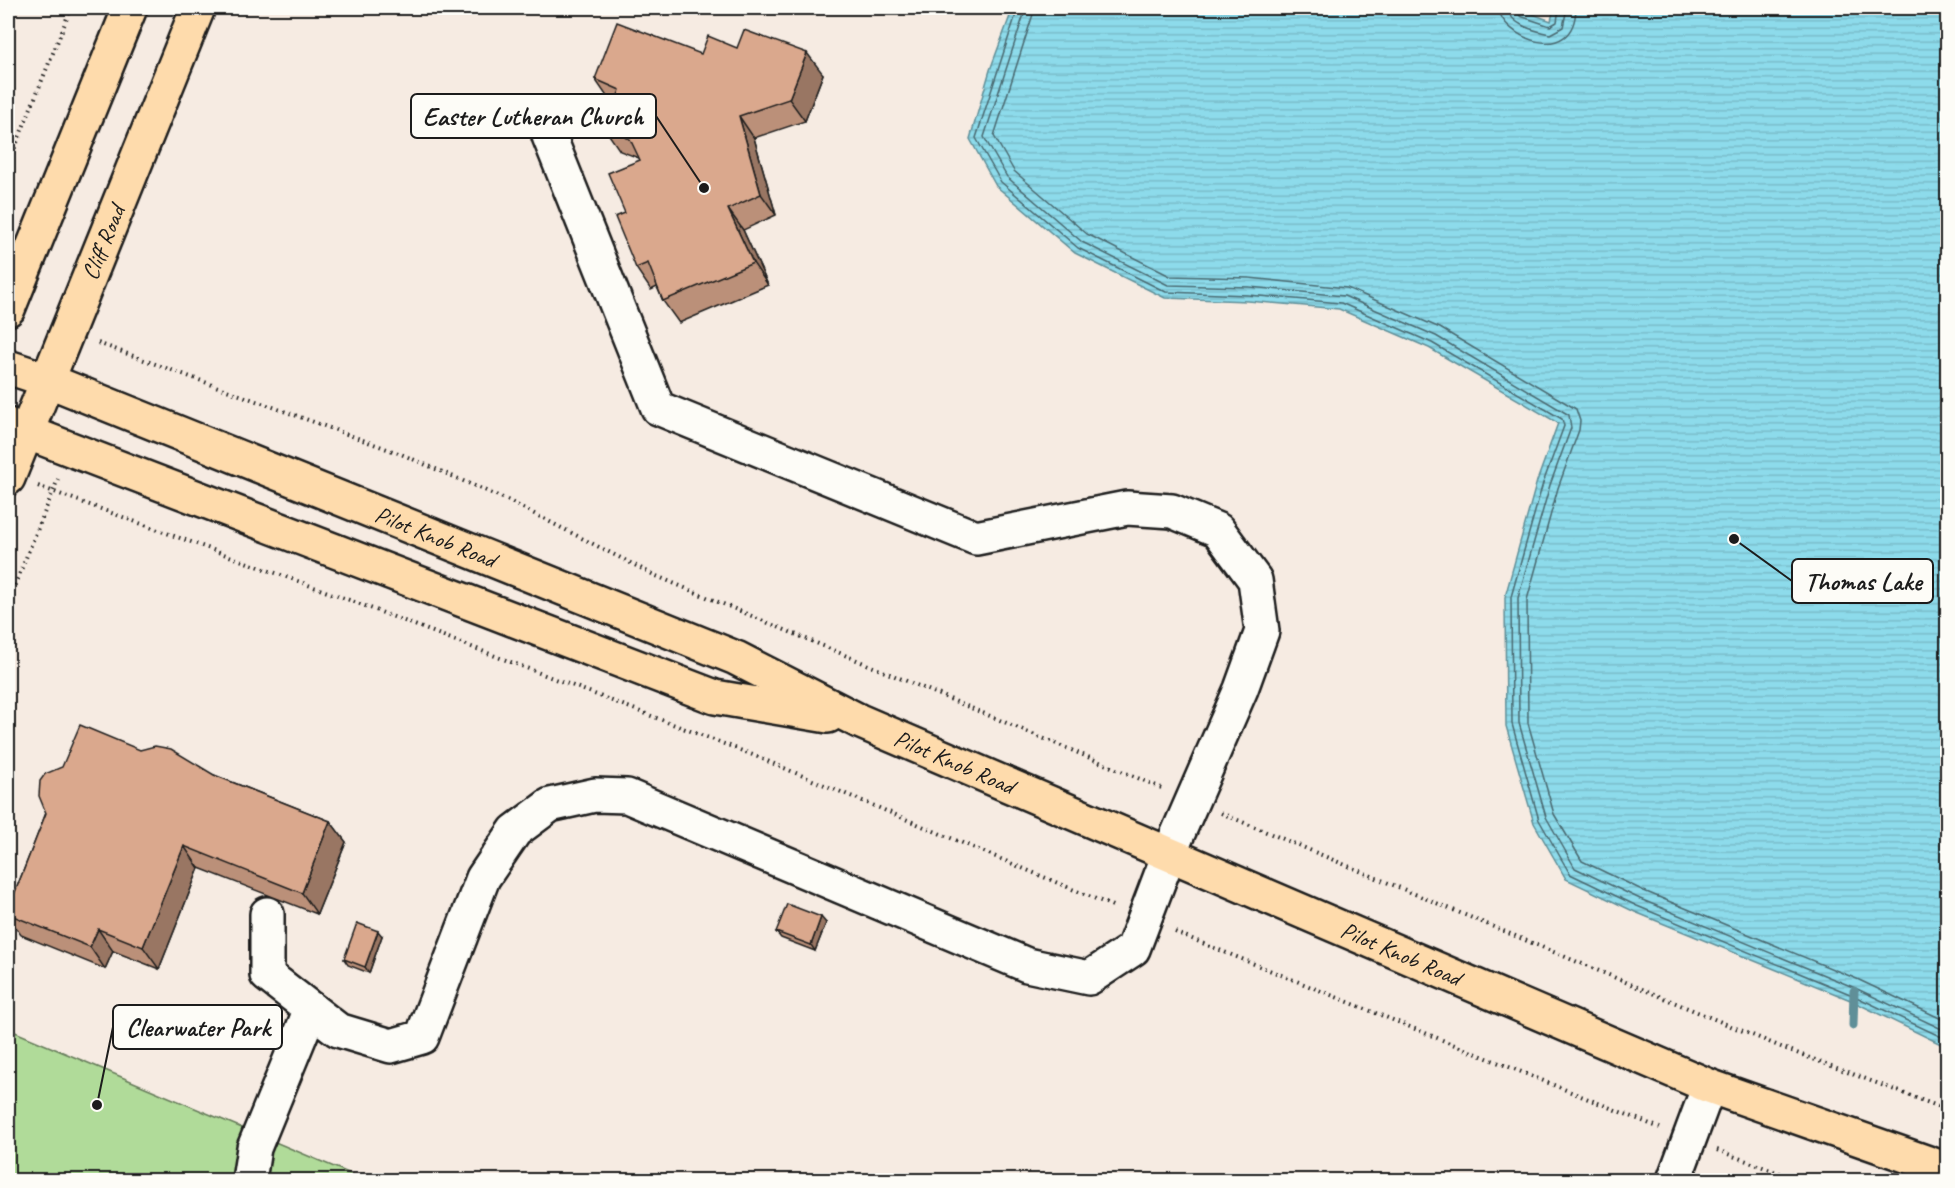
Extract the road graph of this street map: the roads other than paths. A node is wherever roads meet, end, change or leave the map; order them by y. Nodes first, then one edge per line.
1 (130, 8) edge
2 (198, 8) edge
3 (549, 136) dead end
4 (8, 309) edge
5 (8, 367) edge
6 (47, 380) junction
7 (17, 428) edge
8 (8, 478) edge
9 (859, 721) junction
10 (1169, 854) junction
11 (267, 914) dead end
12 (311, 1009) junction
13 (1709, 1086) junction
14 (1947, 1170) edge
15 (249, 1180) edge
16 (1674, 1180) edge

1 - 4 main road
2 - 6 main road, Cliff Road
3 - 10 street
5 - 6 main road, Pilot Knob Road
6 - 7 main road, Cliff Road
6 - 9 main road, Pilot Knob Road
7 - 8 main road, Cliff Road
7 - 9 main road, Pilot Knob Road
9 - 10 main road, Pilot Knob Road
10 - 12 street
10 - 13 main road, Pilot Knob Road
11 - 12 street
12 - 15 street
13 - 14 main road, Pilot Knob Road
13 - 16 street

